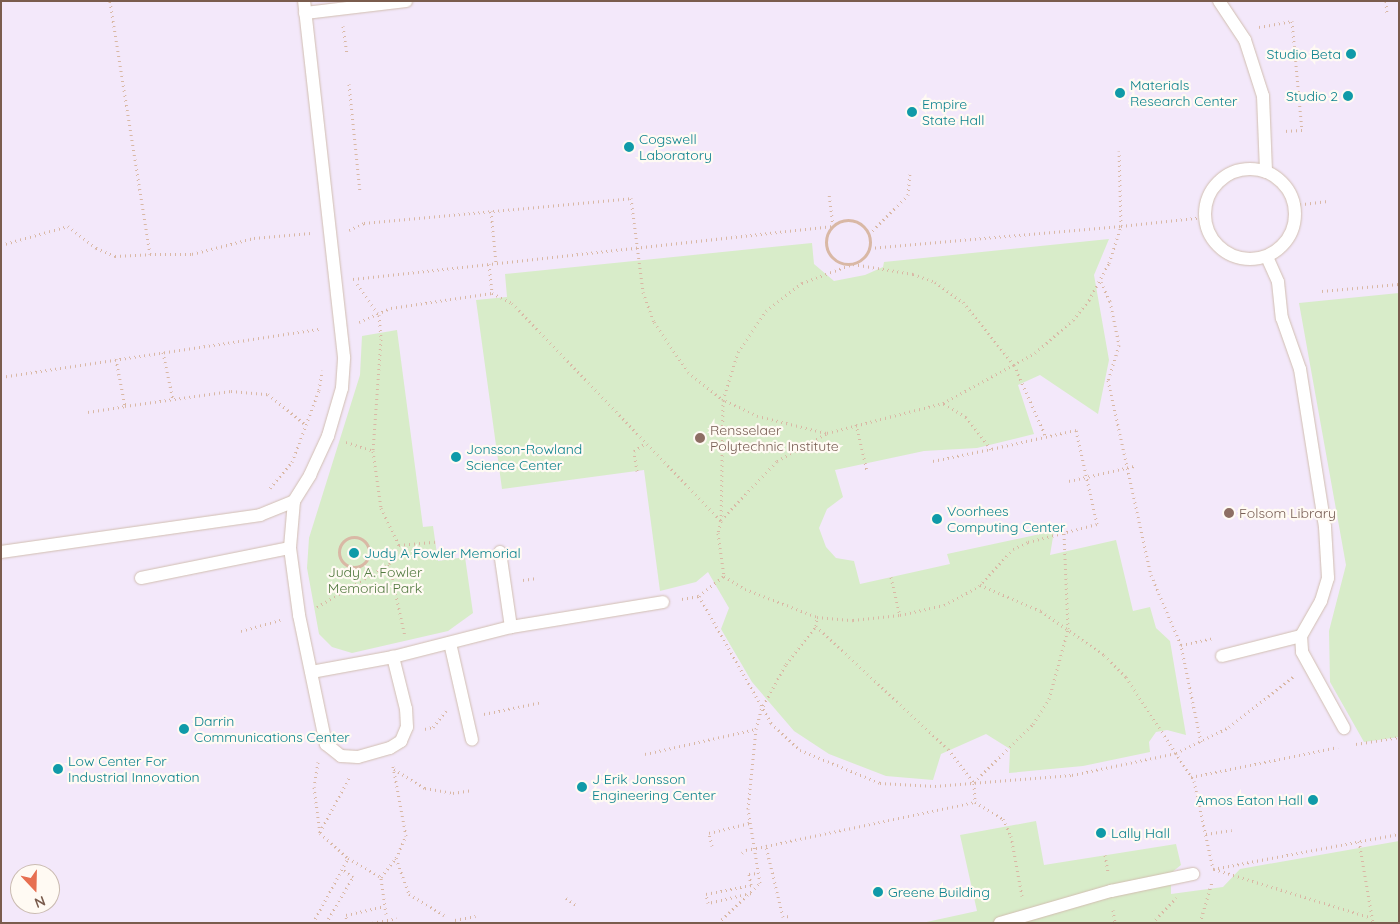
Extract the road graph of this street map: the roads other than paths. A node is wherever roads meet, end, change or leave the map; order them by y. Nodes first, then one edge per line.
1 (406, 1) edge
2 (1219, 1) edge
3 (305, 7) edge
4 (1266, 172) junction
5 (1267, 257) junction
6 (294, 502) junction
7 (290, 548) junction
8 (1, 552) edge
9 (500, 552) dead end
10 (141, 578) dead end
11 (663, 602) road end
12 (511, 627) junction
13 (1302, 636) junction
14 (450, 642) junction
15 (393, 656) junction
16 (1222, 656) dead end
17 (311, 672) junction
18 (1344, 728) dead end
19 (472, 740) dead end
20 (1193, 874) dead end
21 (1026, 920) edge
22 (1000, 923) edge

1 - 3 lane
2 - 4 lane
3 - 6 lane
4 - 5 lane
4 - 5 lane
5 - 13 lane
6 - 7 lane
6 - 8 lane
7 - 10 lane
7 - 17 lane
9 - 12 lane
11 - 12 lane
12 - 14 lane
13 - 16 lane
13 - 18 lane
14 - 15 lane
14 - 19 lane
15 - 17 lane
15 - 17 lane
20 - 21 lane
21 - 22 lane

